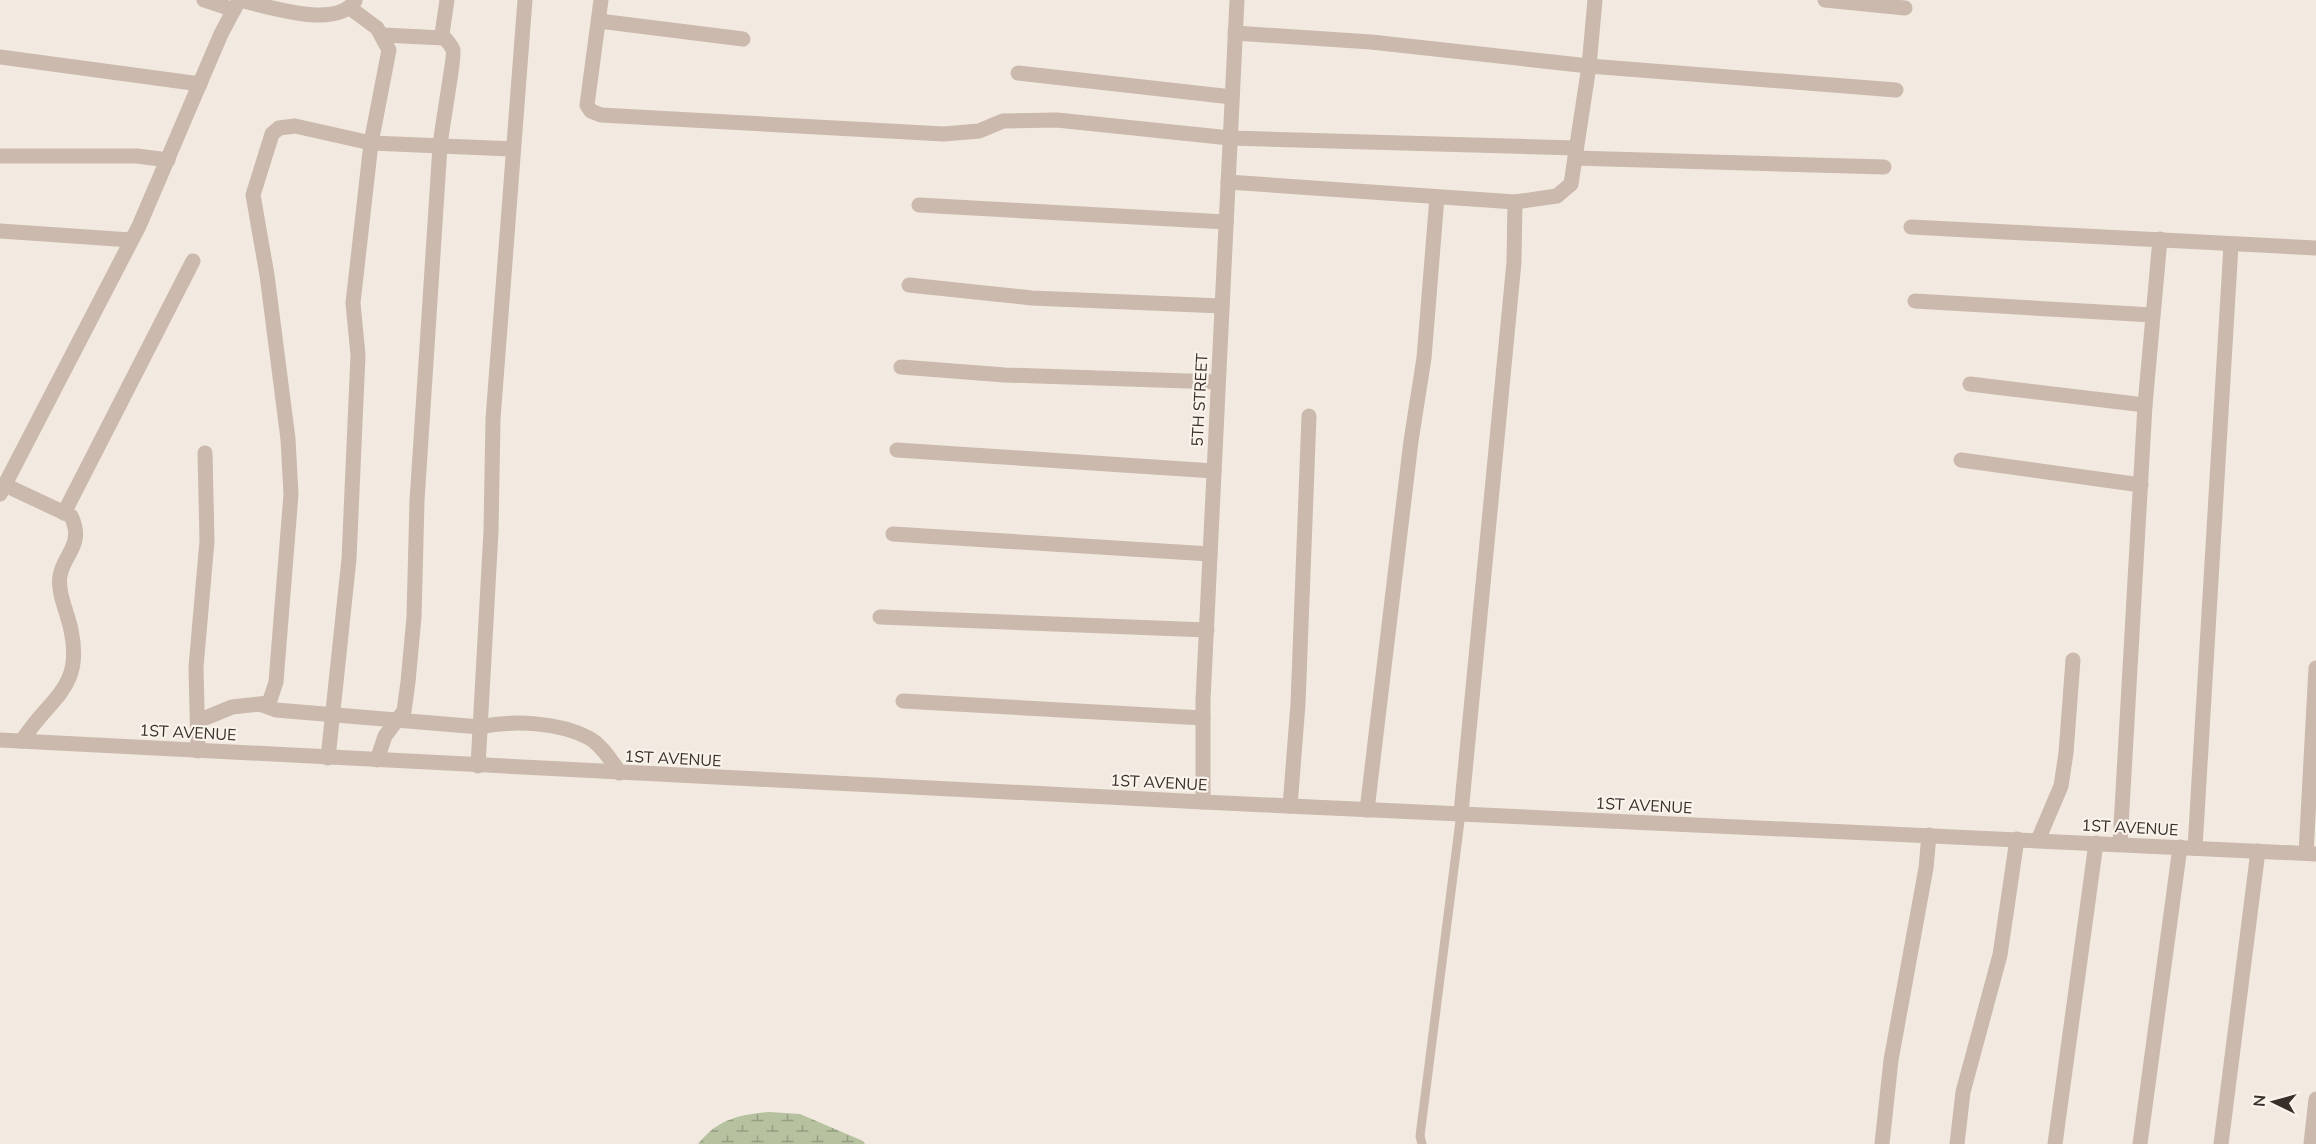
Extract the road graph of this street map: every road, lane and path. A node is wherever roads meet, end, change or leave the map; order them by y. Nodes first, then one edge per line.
1 (204, 0) edge
2 (447, 0) edge
3 (525, 0) edge
4 (601, 0) edge
5 (1237, 0) edge
6 (1595, 0) edge
7 (1825, 0) edge
8 (237, 3) edge
9 (353, 4) edge
10 (1905, 8) dead end
11 (599, 21) junction
12 (1235, 33) junction
13 (383, 35) junction
14 (444, 38) junction
15 (743, 39) dead end
16 (0, 57) edge
17 (1589, 66) junction
18 (1018, 73) dead end
19 (200, 84) junction
20 (1896, 90) dead end
21 (1232, 97) junction
22 (1230, 138) junction
23 (371, 143) junction
24 (440, 146) junction
25 (513, 149) junction
26 (1575, 153) junction
27 (0, 156) edge
28 (168, 160) junction
29 (1884, 167) dead end
30 (1228, 182) junction
31 (1437, 197) junction
32 (1515, 202) junction
33 (920, 205) dead end
34 (1226, 222) junction
35 (1911, 227) dead end
36 (0, 231) edge
37 (2160, 238) junction
38 (131, 240) junction
39 (2231, 245) junction
40 (2316, 248) edge
41 (193, 261) dead end
42 (909, 285) dead end
43 (1915, 301) dead end
44 (1222, 306) junction
45 (2152, 315) junction
46 (900, 367) dead end
47 (1218, 382) junction
48 (1970, 384) dead end
49 (2145, 405) junction
50 (1309, 416) dead end
51 (897, 450) dead end
52 (205, 453) dead end
53 (1961, 460) dead end
54 (1214, 471) junction
55 (2141, 485) junction
56 (3, 490) edge
57 (64, 513) junction
58 (893, 534) dead end
59 (1210, 554) junction
60 (880, 617) dead end
61 (1207, 630) junction
62 (2073, 660) dead end
63 (2316, 668) edge
64 (903, 701) dead end
65 (262, 705) junction
66 (333, 714) junction
67 (1203, 718) junction
68 (397, 720) junction
69 (198, 721) junction
70 (480, 727) junction
71 (0, 740) edge
72 (22, 741) junction
73 (198, 751) junction
74 (328, 758) junction
75 (376, 760) junction
76 (478, 766) junction
77 (620, 773) junction
78 (1203, 802) junction
79 (1290, 806) junction
80 (1367, 810) junction
81 (1461, 813) junction
82 (1929, 835) junction
83 (2017, 839) junction
84 (2038, 840) junction
85 (2097, 843) junction
86 (2120, 844) junction
87 (2187, 847) junction
88 (2258, 851) junction
89 (2311, 854) edge
90 (2316, 1099) edge
91 (1422, 1144) edge
92 (1882, 1144) edge
93 (1957, 1144) edge
94 (2055, 1144) edge
95 (2140, 1144) edge
96 (2221, 1144) edge
97 (2311, 1144) edge

1 - 8 street
2 - 14 street
3 - 25 street
4 - 11 street
5 - 12 street, 5TH STREET
6 - 17 street
7 - 10 street
8 - 9 street
8 - 19 street
9 - 13 street
11 - 15 street
11 - 22 street
12 - 17 street
12 - 21 street, 5TH STREET
13 - 14 street
13 - 23 street
14 - 24 street
16 - 19 street
17 - 20 street
17 - 26 street
18 - 21 street
19 - 28 street
21 - 22 street, 5TH STREET
22 - 26 street
22 - 30 street, 5TH STREET
23 - 24 street
23 - 65 street
23 - 66 street
24 - 25 street
24 - 68 street
25 - 70 street
26 - 29 street
26 - 32 street
27 - 28 street
28 - 38 street
30 - 31 street
30 - 34 street, 5TH STREET
31 - 32 street
31 - 80 street
32 - 81 street
33 - 34 street
34 - 44 street, 5TH STREET
35 - 37 street
36 - 38 street
37 - 39 street
37 - 45 street
38 - 56 street
39 - 40 street
39 - 87 street
41 - 57 street
42 - 44 street
43 - 45 street
44 - 47 street, 5TH STREET
45 - 49 street
46 - 47 street
47 - 54 street, 5TH STREET
48 - 49 street
49 - 55 street
50 - 79 street
51 - 54 street
52 - 69 street
53 - 55 street
54 - 59 street, 5TH STREET
55 - 86 street
56 - 57 street
57 - 72 street
58 - 59 street
59 - 61 street, 5TH STREET
60 - 61 street
61 - 67 street, 5TH STREET
62 - 84 street
63 - 89 street
64 - 67 street
65 - 66 street
65 - 69 street
66 - 68 street
66 - 74 street
67 - 78 street, 5TH STREET
68 - 70 street
68 - 75 street
69 - 73 street
70 - 76 street
70 - 77 street
71 - 72 street, 1ST AVENUE
72 - 73 street, 1ST AVENUE
73 - 74 street, 1ST AVENUE
74 - 75 street, 1ST AVENUE
75 - 76 street, 1ST AVENUE
76 - 77 street, 1ST AVENUE
77 - 78 street, 1ST AVENUE
78 - 79 street, 1ST AVENUE
79 - 80 street, 1ST AVENUE
80 - 81 street, 1ST AVENUE
81 - 82 street, 1ST AVENUE
81 - 91 lane
82 - 83 street, 1ST AVENUE
82 - 92 street
83 - 84 street, 1ST AVENUE
83 - 93 street
84 - 85 street, 1ST AVENUE
85 - 86 street, 1ST AVENUE
85 - 94 street
86 - 87 street, 1ST AVENUE
87 - 88 street, 1ST AVENUE
87 - 95 street
88 - 89 street, 1ST AVENUE
88 - 96 street
90 - 97 street

